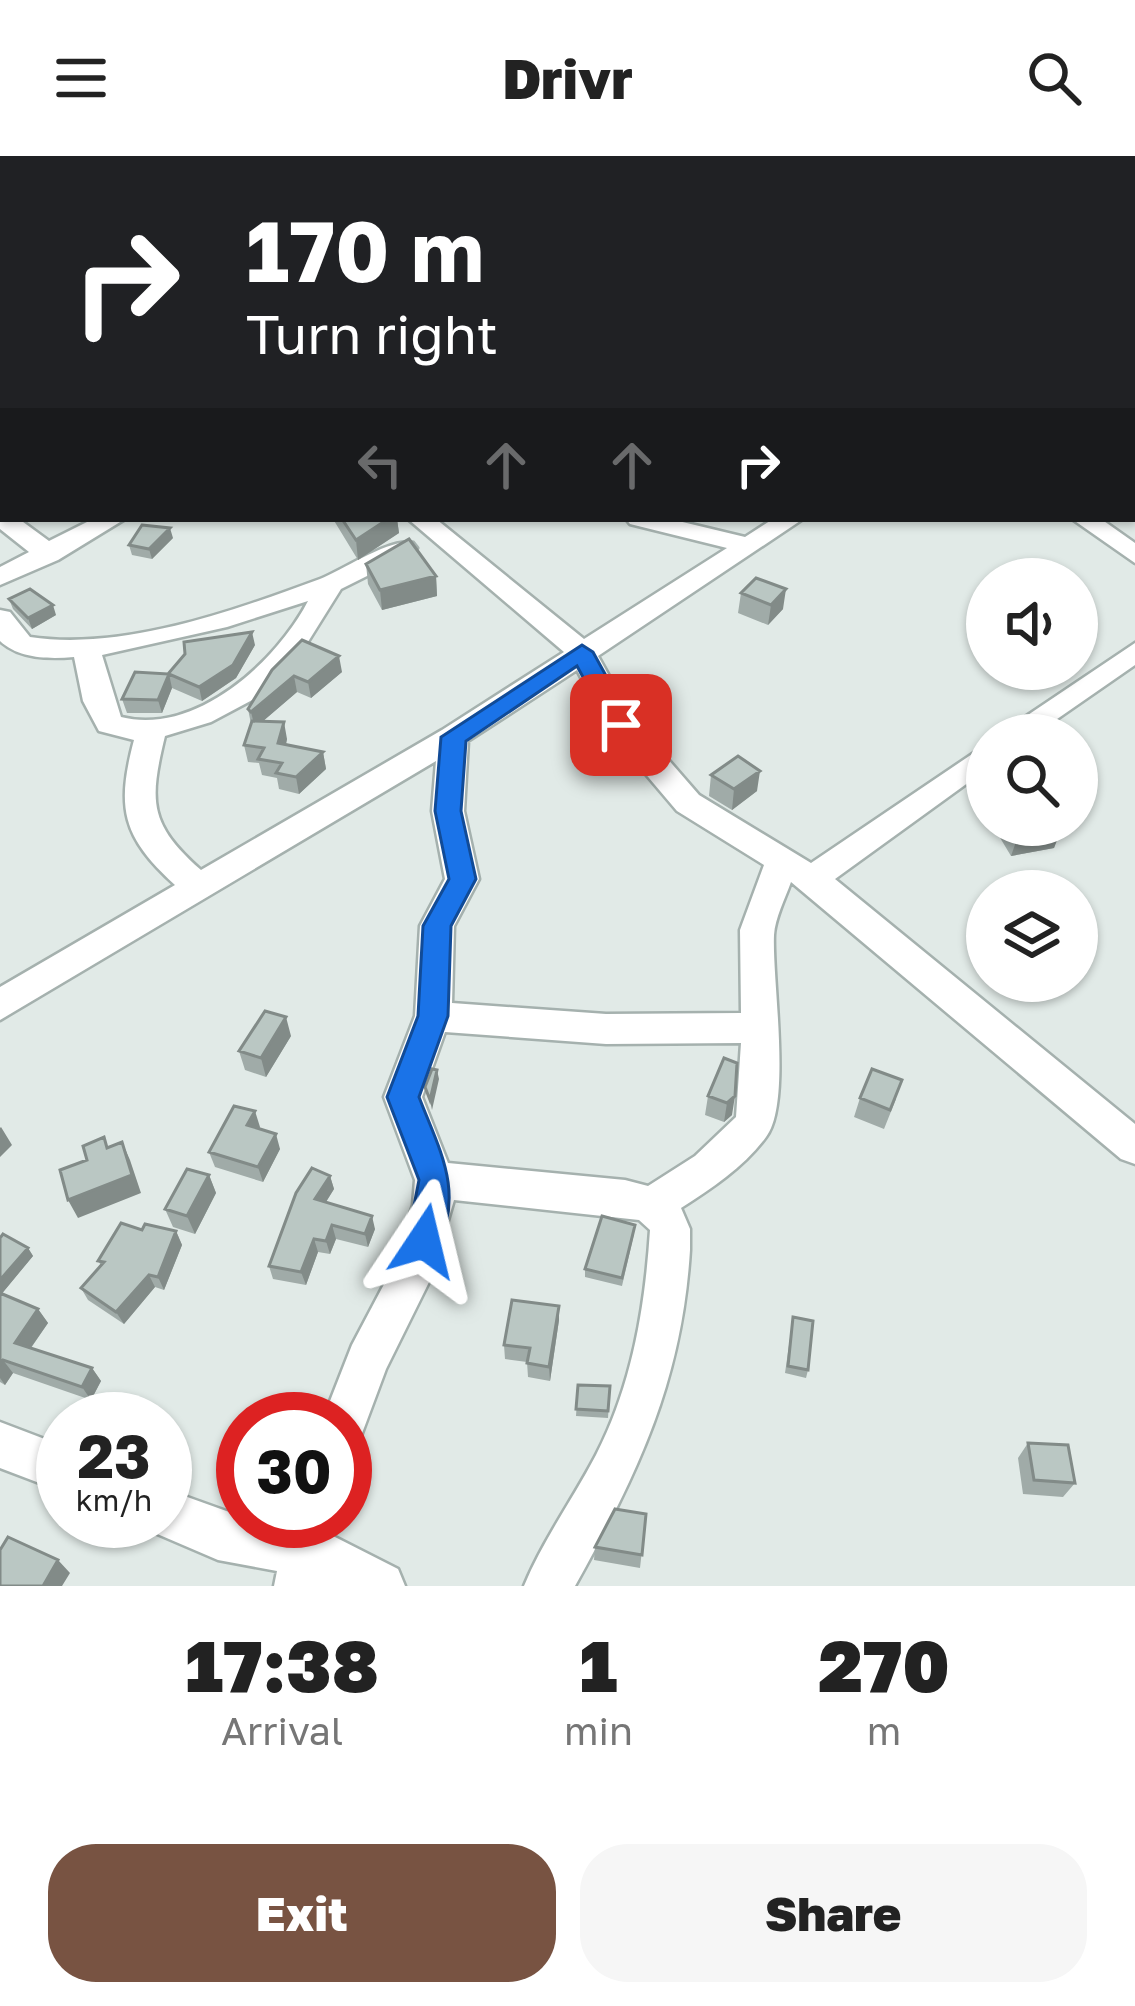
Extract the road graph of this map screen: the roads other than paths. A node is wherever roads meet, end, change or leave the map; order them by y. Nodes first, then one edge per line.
1 (6, 522) edge
2 (107, 522) edge
3 (651, 522) edge
4 (785, 522) edge
5 (1089, 522) edge
6 (425, 523) edge
7 (746, 545) junction
8 (50, 554) junction
9 (1135, 555) edge
10 (0, 577) edge
11 (329, 586) junction
12 (0, 618) edge
13 (86, 646) junction
14 (582, 652) junction
15 (1135, 652) edge
16 (1044, 714) edge
17 (152, 729) junction
18 (454, 737) junction
19 (966, 767) edge
20 (797, 869) junction
21 (200, 888) junction
22 (0, 1004) edge
23 (433, 1016) junction
24 (760, 1028) junction
25 (1135, 1147) edge
26 (435, 1180) junction
27 (653, 1205) junction
28 (355, 1392) edge
29 (0, 1445) edge
30 (36, 1459) edge
31 (192, 1525) edge
32 (305, 1552) edge
33 (381, 1586) edge
34 (548, 1586) edge

1 - 8 street
2 - 8 street
3 - 7 street
4 - 7 street
5 - 9 street
6 - 11 street
6 - 14 street
7 - 14 street
8 - 10 street
11 - 13 street
11 - 17 street
12 - 13 street
13 - 17 street
14 - 18 street
14 - 20 street
15 - 16 street
17 - 21 street
18 - 21 street
18 - 23 street
19 - 20 street
20 - 24 street
20 - 25 street
21 - 22 street
23 - 24 street
23 - 26 street
24 - 27 street
26 - 27 street
26 - 28 street
27 - 34 street
29 - 30 street
31 - 32 street
32 - 33 street

